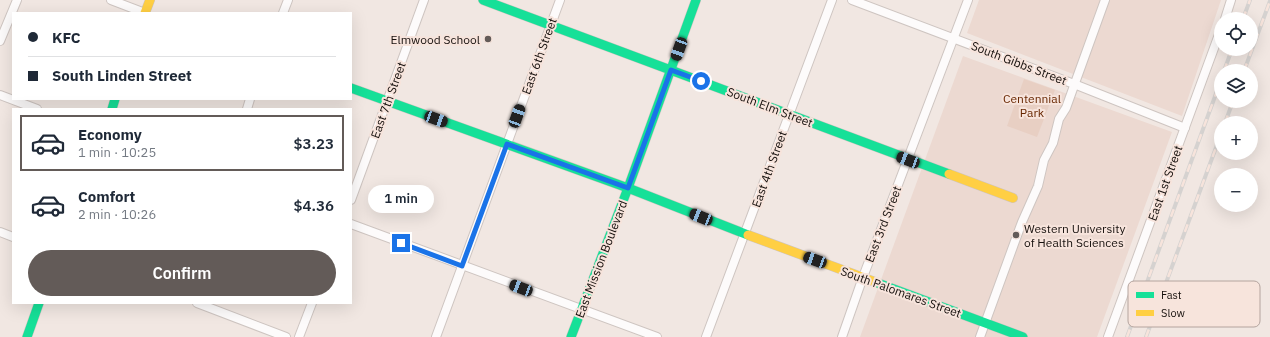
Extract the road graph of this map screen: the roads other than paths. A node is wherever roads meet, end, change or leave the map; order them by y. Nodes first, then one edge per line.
1 (17, 0) edge
2 (111, 0) edge
3 (150, 0) edge
4 (288, 0) edge
5 (424, 0) edge
6 (483, 0) edge
7 (560, 0) edge
8 (696, 0) edge
9 (832, 0) edge
10 (852, 0) edge
11 (968, 0) edge
12 (1105, 0) edge
13 (1231, 0) edge
14 (142, 12) edge
15 (145, 12) edge
16 (283, 12) edge
17 (1227, 12) edge
18 (550, 26) junction
19 (954, 38) junction
20 (0, 40) edge
21 (1214, 48) edge
22 (671, 70) junction
23 (1074, 84) junction
24 (352, 88) edge
25 (0, 96) edge
26 (388, 101) junction
27 (34, 108) edge
28 (789, 115) junction
29 (1185, 128) junction
30 (507, 144) junction
31 (908, 160) junction
32 (628, 188) junction
33 (352, 197) edge
34 (1013, 198) dead end
35 (352, 224) edge
36 (0, 232) edge
37 (745, 234) junction
38 (12, 237) edge
39 (462, 266) junction
40 (863, 278) junction
41 (1129, 281) edge
42 (1128, 283) edge
43 (39, 304) edge
44 (200, 304) edge
45 (312, 304) edge
46 (581, 310) junction
47 (985, 323) junction
48 (27, 337) edge
49 (286, 337) edge
50 (299, 337) edge
51 (436, 337) edge
52 (571, 337) edge
53 (657, 337) edge
54 (706, 337) edge
55 (842, 337) edge
56 (980, 337) edge
57 (1023, 337) edge
58 (1108, 337) edge

1 - 20 street
2 - 14 street
3 - 15 street
4 - 16 street
5 - 26 street, East 7th Street
6 - 18 street, South Elm Street
7 - 18 street, East 6th Street
8 - 22 street, East Mission Boulevard
9 - 28 street, East 4th Street
10 - 19 street, South Gibbs Street
11 - 19 street, East 3rd Street
12 - 23 street
13 - 17 street
18 - 22 street, South Elm Street
18 - 30 street, East 6th Street
19 - 23 street, South Gibbs Street
19 - 31 street, East 3rd Street
21 - 29 street, East 1st Street
22 - 28 street, South Elm Street
22 - 32 street, East Mission Boulevard
23 - 29 street, South Gibbs Street
23 - 47 street
24 - 26 street, South Palomares Street
25 - 27 street
26 - 30 street, South Palomares Street
26 - 33 street, East 7th Street
28 - 31 street, South Elm Street
28 - 37 street, East 4th Street
29 - 41 street, East 1st Street
30 - 32 street, South Palomares Street
30 - 39 street, East 6th Street
31 - 34 street, South Elm Street
31 - 40 street, East 3rd Street
32 - 37 street, South Palomares Street
32 - 46 street, East Mission Boulevard
35 - 39 street
36 - 38 street
37 - 40 street, South Palomares Street
37 - 54 street, East 4th Street
39 - 46 street
39 - 51 street, East 6th Street
40 - 47 street, South Palomares Street
40 - 55 street, East 3rd Street
42 - 58 street, East 1st Street
43 - 48 street
44 - 49 street
45 - 50 street
46 - 52 street, East Mission Boulevard
46 - 53 street
47 - 56 street
47 - 57 street, South Palomares Street

